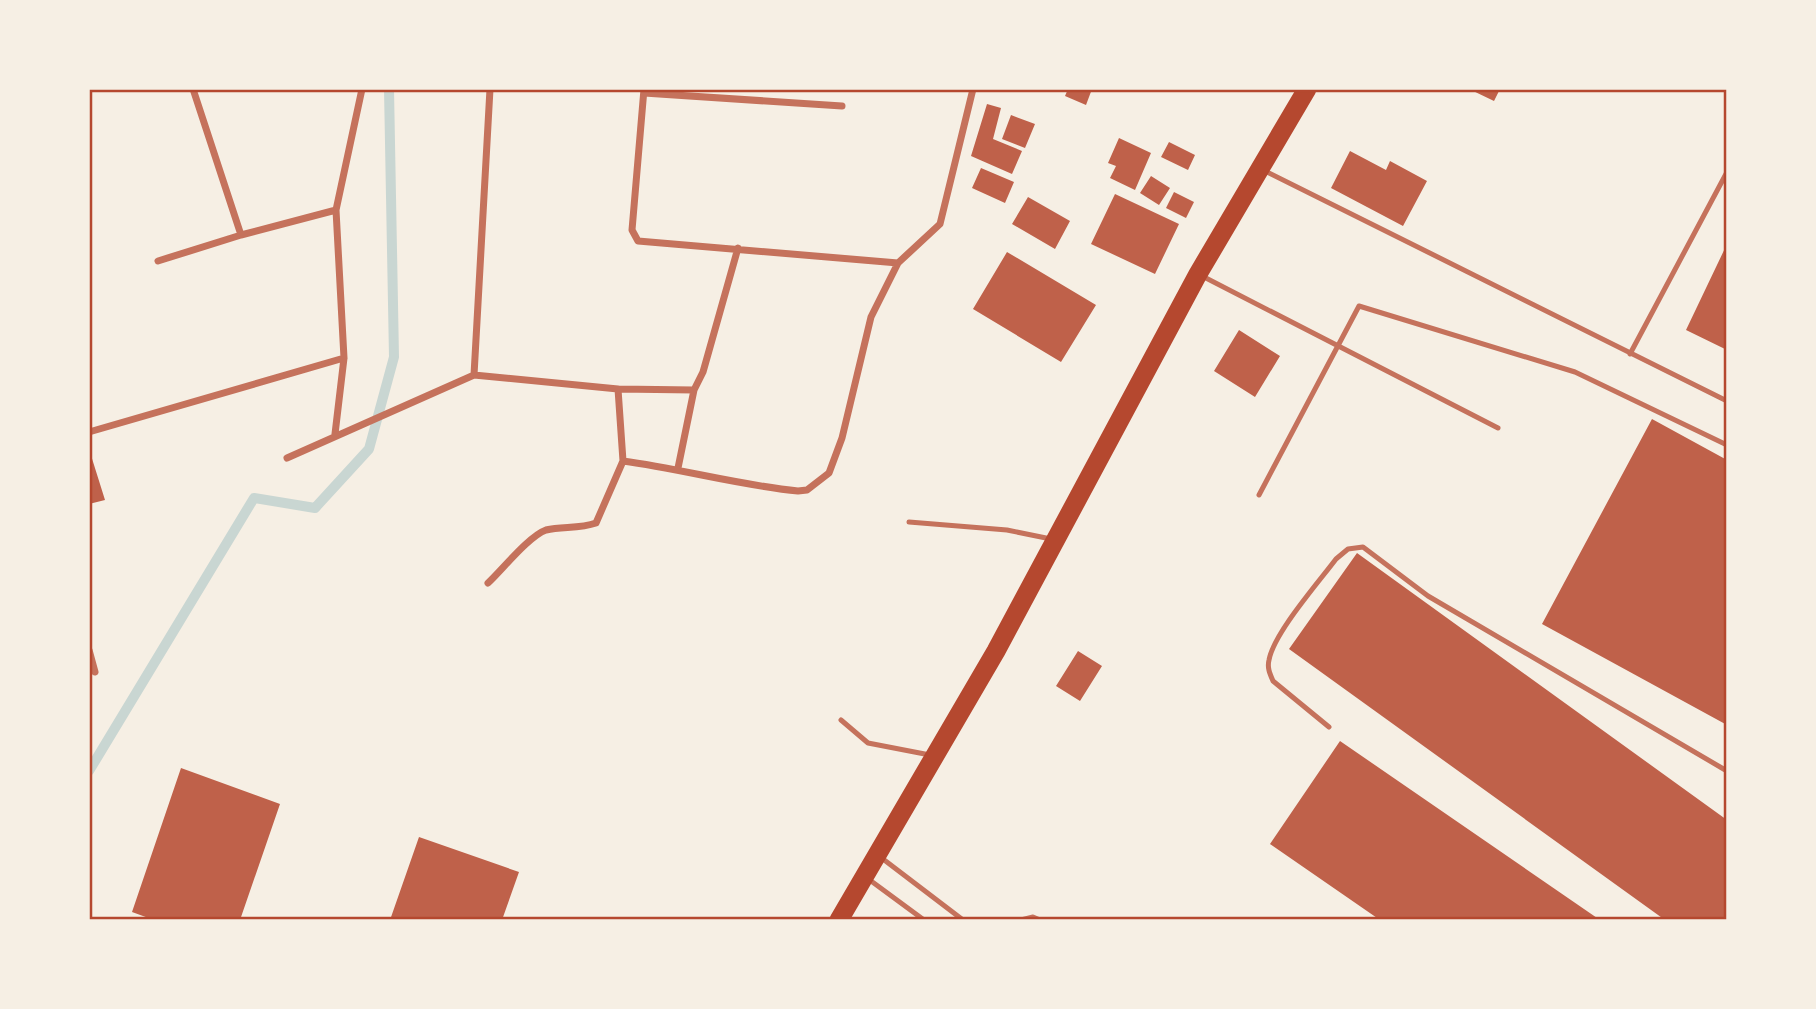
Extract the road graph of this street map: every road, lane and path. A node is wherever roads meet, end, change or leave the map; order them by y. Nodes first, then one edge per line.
1 (193, 89) edge
2 (362, 89) edge
3 (490, 89) edge
4 (973, 89) edge
5 (1307, 89) edge
6 (644, 91) edge
7 (842, 106) dead end
8 (1259, 168) junction
9 (1727, 172) edge
10 (336, 211) junction
11 (241, 235) junction
12 (738, 248) junction
13 (158, 261) dead end
14 (898, 263) junction
15 (1198, 274) junction
16 (1338, 345) junction
17 (1630, 354) junction
18 (344, 358) junction
19 (474, 375) junction
20 (618, 389) junction
21 (694, 390) junction
22 (1727, 401) edge
23 (1498, 428) dead end
24 (89, 432) edge
25 (335, 434) junction
26 (1727, 445) edge
27 (286, 458) dead end
28 (624, 461) junction
29 (678, 468) junction
30 (1259, 495) dead end
31 (909, 522) dead end
32 (1057, 540) junction
33 (488, 583) dead end
34 (89, 650) edge
35 (95, 673) dead end
36 (841, 720) dead end
37 (1329, 727) dead end
38 (933, 756) junction
39 (1727, 771) edge
40 (877, 854) junction
41 (864, 876) junction
42 (839, 920) edge
43 (924, 920) edge
44 (963, 920) edge
45 (1021, 920) edge
46 (1040, 920) edge

1 - 11 street
2 - 10 street
3 - 19 street
4 - 14 street
5 - 8 highway
6 - 7 street
6 - 12 street
8 - 15 highway
8 - 17 lane
9 - 17 lane
10 - 11 street
10 - 18 street
11 - 13 street
12 - 14 street
12 - 21 street
14 - 29 street
15 - 16 lane
15 - 32 highway
16 - 23 lane
16 - 26 lane
16 - 30 lane
17 - 22 lane
18 - 24 street
18 - 25 street
19 - 20 street
19 - 25 street
20 - 21 street
20 - 28 street
21 - 29 street
25 - 27 street
28 - 29 street
28 - 33 street
31 - 32 lane
32 - 38 highway
34 - 35 street
36 - 38 lane
37 - 39 lane
38 - 40 highway
40 - 41 highway
40 - 44 lane
41 - 42 highway
41 - 43 lane
45 - 46 lane

